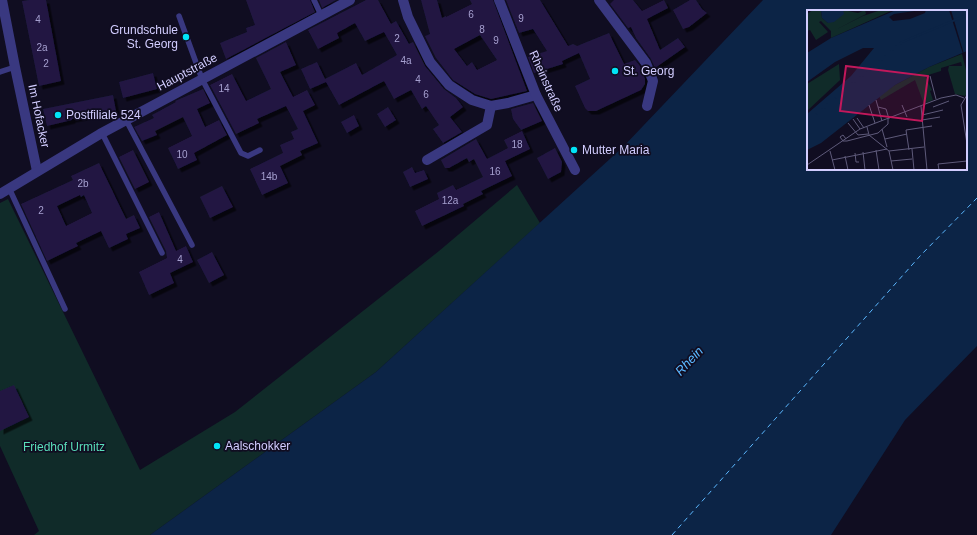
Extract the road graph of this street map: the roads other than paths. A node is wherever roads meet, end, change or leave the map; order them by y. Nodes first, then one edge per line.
1 (314, 0) edge
2 (350, 0) edge
3 (403, 0) edge
4 (499, 0) edge
5 (599, 0) edge
6 (1, 1) edge
7 (321, 15) junction
8 (179, 16) dead end
9 (15, 67) junction
10 (0, 72) edge
11 (202, 79) junction
12 (536, 95) junction
13 (490, 106) junction
14 (647, 106) dead end
15 (126, 120) junction
16 (102, 132) junction
17 (260, 150) dead end
18 (427, 160) dead end
19 (575, 170) dead end
20 (37, 171) junction
21 (9, 188) junction
22 (0, 194) edge
23 (192, 245) dead end
24 (162, 253) dead end
25 (65, 309) dead end

1 - 7 lane
2 - 7 street, Hauptstraße
3 - 13 street
4 - 12 street, Rheinstraße
5 - 14 street
6 - 9 street, Im Hofacker
7 - 11 street, Hauptstraße
8 - 11 lane
9 - 10 lane
9 - 20 street, Im Hofacker
11 - 15 street, Hauptstraße
11 - 17 lane
12 - 13 street
12 - 19 street, Rheinstraße
13 - 18 street
15 - 16 street, Hauptstraße
15 - 23 lane
16 - 20 street, Hauptstraße
16 - 24 lane
20 - 21 street, Hauptstraße
21 - 22 street, Hauptstraße
21 - 25 lane

